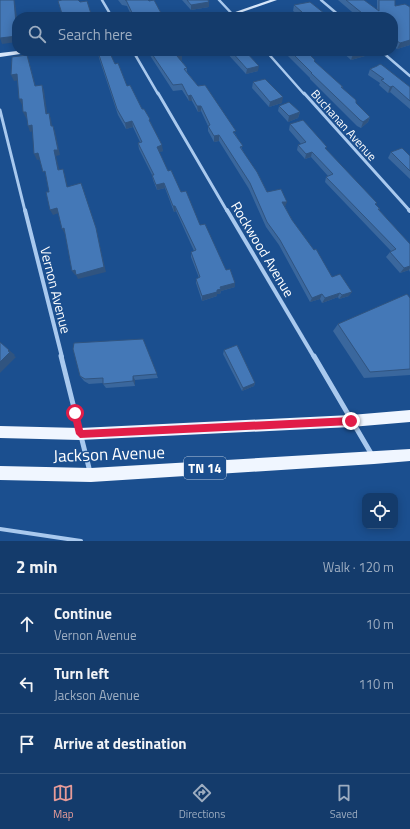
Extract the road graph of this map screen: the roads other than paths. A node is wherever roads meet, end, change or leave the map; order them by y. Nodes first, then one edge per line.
1 (102, 0) edge
2 (219, 0) edge
3 (275, 0) edge
4 (321, 0) edge
5 (109, 12) edge
6 (230, 12) edge
7 (244, 12) edge
8 (335, 12) edge
9 (12, 53) edge
10 (0, 55) edge
11 (136, 56) edge
12 (270, 56) edge
13 (387, 56) edge
14 (410, 76) edge
15 (0, 110) edge
16 (410, 211) edge
17 (410, 416) edge
18 (351, 421) junction
19 (0, 432) edge
20 (80, 434) junction
21 (410, 455) edge
22 (374, 458) junction
23 (0, 473) edge
24 (91, 475) junction
25 (0, 529) edge
26 (81, 541) edge

1 - 5 street
2 - 6 street
3 - 7 main road
4 - 8 street
9 - 10 main road
11 - 18 street, Rockwood Avenue
12 - 16 street, Buchanan Avenue
13 - 14 street
15 - 20 street, Vernon Avenue
17 - 18 main road, Jackson Avenue
18 - 20 main road, Jackson Avenue
18 - 22 street, Rockwood Avenue
19 - 20 main road, Jackson Avenue
20 - 24 street, Vernon Avenue
21 - 22 main road, Jackson Avenue / TN 14
22 - 24 main road, Jackson Avenue / TN 14
23 - 24 main road, Jackson Avenue / TN 14
25 - 26 lane

